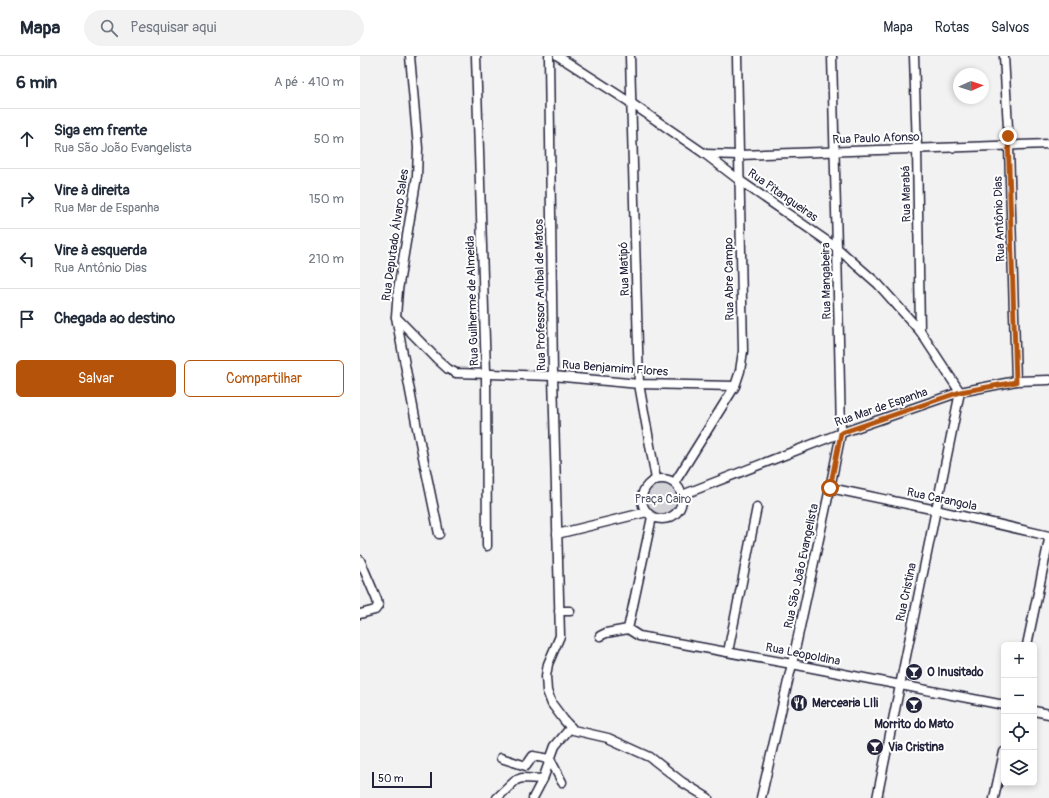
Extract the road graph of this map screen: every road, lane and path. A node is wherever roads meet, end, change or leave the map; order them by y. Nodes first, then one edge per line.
1 (410, 56) edge
2 (476, 56) edge
3 (549, 56) edge
4 (558, 56) edge
5 (630, 56) edge
6 (737, 56) edge
7 (832, 56) edge
8 (914, 56) edge
9 (1004, 56) edge
10 (631, 103) junction
11 (1049, 144) edge
12 (1009, 146) junction
13 (917, 148) junction
14 (834, 152) junction
15 (705, 154) junction
16 (739, 155) junction
17 (739, 180) junction
18 (837, 248) junction
19 (396, 316) junction
20 (920, 331) junction
21 (486, 373) junction
22 (553, 376) junction
23 (1049, 380) edge
24 (1016, 382) junction
25 (639, 384) junction
26 (736, 386) junction
27 (960, 392) junction
28 (841, 433) junction
29 (656, 479) junction
30 (675, 482) junction
31 (830, 488) junction
32 (682, 495) junction
33 (757, 507) dead end
34 (936, 510) junction
35 (650, 514) junction
36 (438, 534) dead end
37 (557, 534) junction
38 (1049, 536) edge
39 (1049, 540) edge
40 (487, 546) dead end
41 (360, 560) edge
42 (559, 611) junction
43 (570, 611) dead end
44 (360, 614) edge
45 (628, 630) junction
46 (600, 636) dead end
47 (1028, 642) edge
48 (728, 652) junction
49 (792, 664) junction
50 (899, 685) junction
51 (1001, 705) edge
52 (1037, 712) edge
53 (1049, 714) edge
54 (571, 727) junction
55 (501, 758) dead end
56 (550, 759) junction
57 (1001, 766) edge
58 (543, 779) junction
59 (562, 782) dead end
60 (497, 798) edge
61 (533, 798) edge
62 (708, 798) edge
63 (762, 798) edge
64 (877, 798) edge
65 (994, 798) edge

1 - 19 street, Rua Deputado Álvaro Sales
2 - 21 street, Rua Guilherme de Almeida
3 - 22 street, Rua Professor Aníbal de Matos
4 - 10 street, Rua Pitangueiras
5 - 10 street, Rua Matipó
6 - 16 street, Rua Abre Campo
7 - 14 street, Rua Mangabeira
8 - 13 street, Rua Marabá
9 - 12 street, Rua Antônio Dias
10 - 15 street, Rua Pitangueiras
10 - 25 street, Rua Matipó
11 - 12 street, Rua Paulo Afonso
12 - 13 street, Rua Paulo Afonso
12 - 24 street, Rua Antônio Dias
13 - 14 street, Rua Paulo Afonso
13 - 20 street, Rua Marabá
14 - 16 street, Rua Paulo Afonso
14 - 18 street, Rua Mangabeira
15 - 16 street, Rua Paulo Afonso
15 - 17 street, Rua Pitangueiras
16 - 17 street, Rua Abre Campo
17 - 18 street, Rua Pitangueiras
17 - 26 street, Rua Abre Campo
18 - 20 street, Rua Pitangueiras
18 - 28 street, Rua Mangabeira
19 - 21 street, Rua Benjamim Flores
19 - 36 street, Rua Deputado Álvaro Sales
20 - 27 street, Rua Pitangueiras
21 - 22 street, Rua Benjamim Flores
21 - 40 street, Rua Guilherme de Almeida
22 - 25 street, Rua Benjamim Flores
22 - 37 street, Rua Professor Aníbal de Matos
23 - 24 street, Rua Mar de Espanha
24 - 27 street, Rua Mar de Espanha
25 - 26 street, Rua Benjamim Flores
25 - 29 street, Rua Matipó
26 - 30 street, Rua Abre Campo
27 - 28 street, Rua Mar de Espanha
27 - 34 street, Rua Cristina
28 - 31 street, Rua São João Evangelista
28 - 32 street, Rua Mar de Espanha
29 - 30 street
29 - 35 street
30 - 32 street
31 - 34 street, Rua Carangola
31 - 49 street, Rua São João Evangelista
32 - 35 street
33 - 48 street
34 - 38 street, Rua Carangola
34 - 50 street, Rua Cristina
35 - 37 street
35 - 45 street
37 - 42 street, Rua Professor Aníbal de Matos
39 - 47 street
41 - 44 street
42 - 43 street
42 - 54 street, Rua Professor Aníbal de Matos
45 - 46 street, Rua Leopoldina
45 - 48 street, Rua Leopoldina
48 - 49 street, Rua Leopoldina
49 - 50 street, Rua Leopoldina
49 - 63 street, Rua São João Evangelista
50 - 51 street, Rua Leopoldina
50 - 64 street, Rua Cristina
52 - 53 street
54 - 56 street
54 - 62 street
55 - 56 street
56 - 58 street
56 - 59 street
57 - 65 street
58 - 60 street
58 - 61 street

